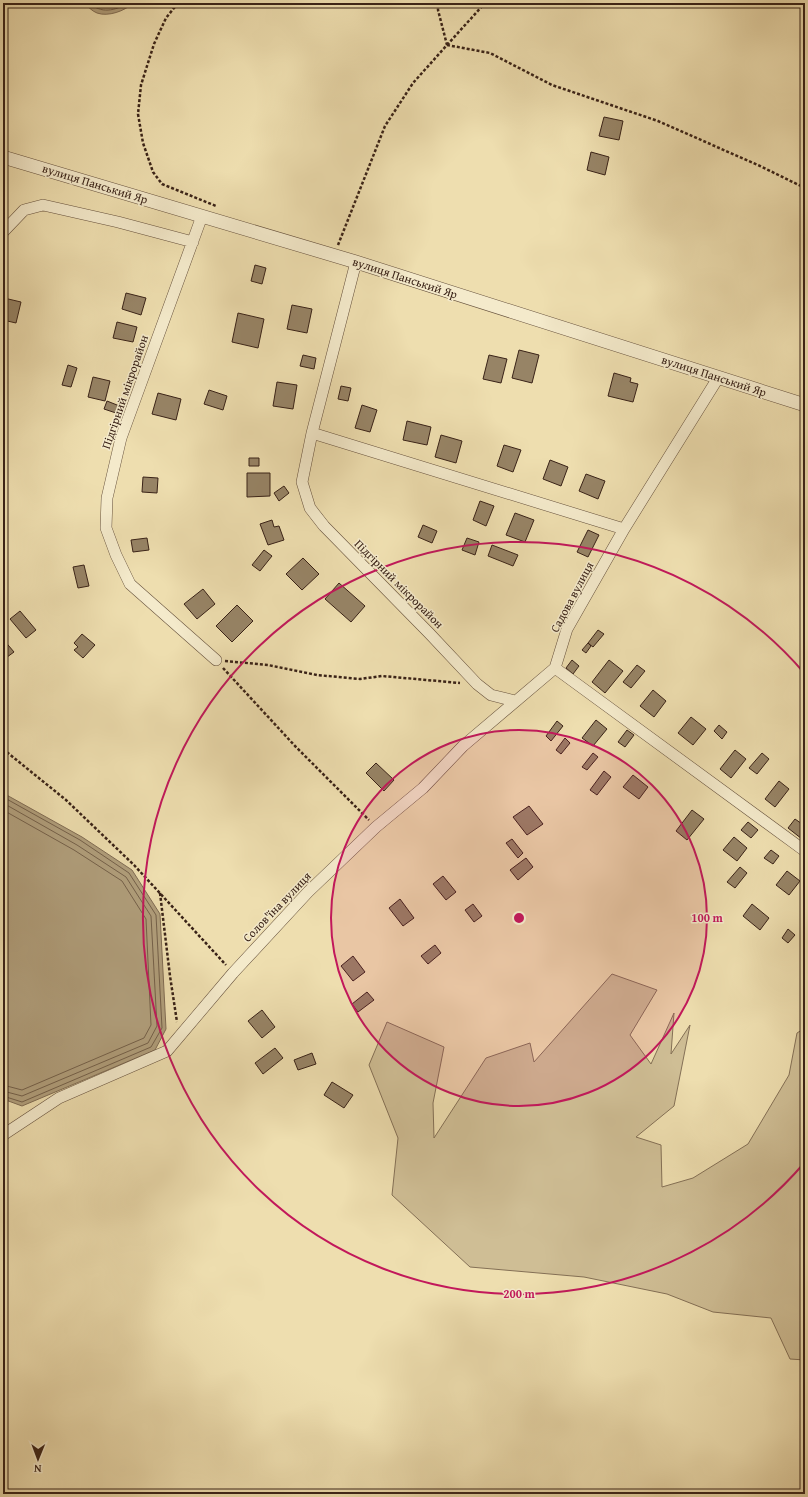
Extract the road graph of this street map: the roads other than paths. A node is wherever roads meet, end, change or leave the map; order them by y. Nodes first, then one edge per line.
1 (3, 157) edge
2 (202, 216) junction
3 (3, 232) edge
4 (193, 242) junction
5 (356, 262) junction
6 (718, 378) junction
7 (805, 406) edge
8 (312, 433) junction
9 (624, 529) junction
10 (216, 660) road end
11 (555, 668) junction
12 (515, 701) junction
13 (805, 851) edge
14 (3, 1135) edge

1 - 2 street, вулиця Панський Яр
2 - 4 street, Підгірний мікрорайон
2 - 5 street, вулиця Панський Яр
3 - 4 street
4 - 10 street, Підгірний мікрорайон
5 - 6 street, вулиця Панський Яр
5 - 8 street, Підгірний мікрорайон
6 - 7 street, вулиця Панський Яр
6 - 9 street, Садова вулиця
8 - 9 street
8 - 12 street, Підгірний мікрорайон
9 - 11 street, Садова вулиця
11 - 12 street, Солов'їна вулиця
11 - 13 street
12 - 14 street, Солов'їна вулиця

